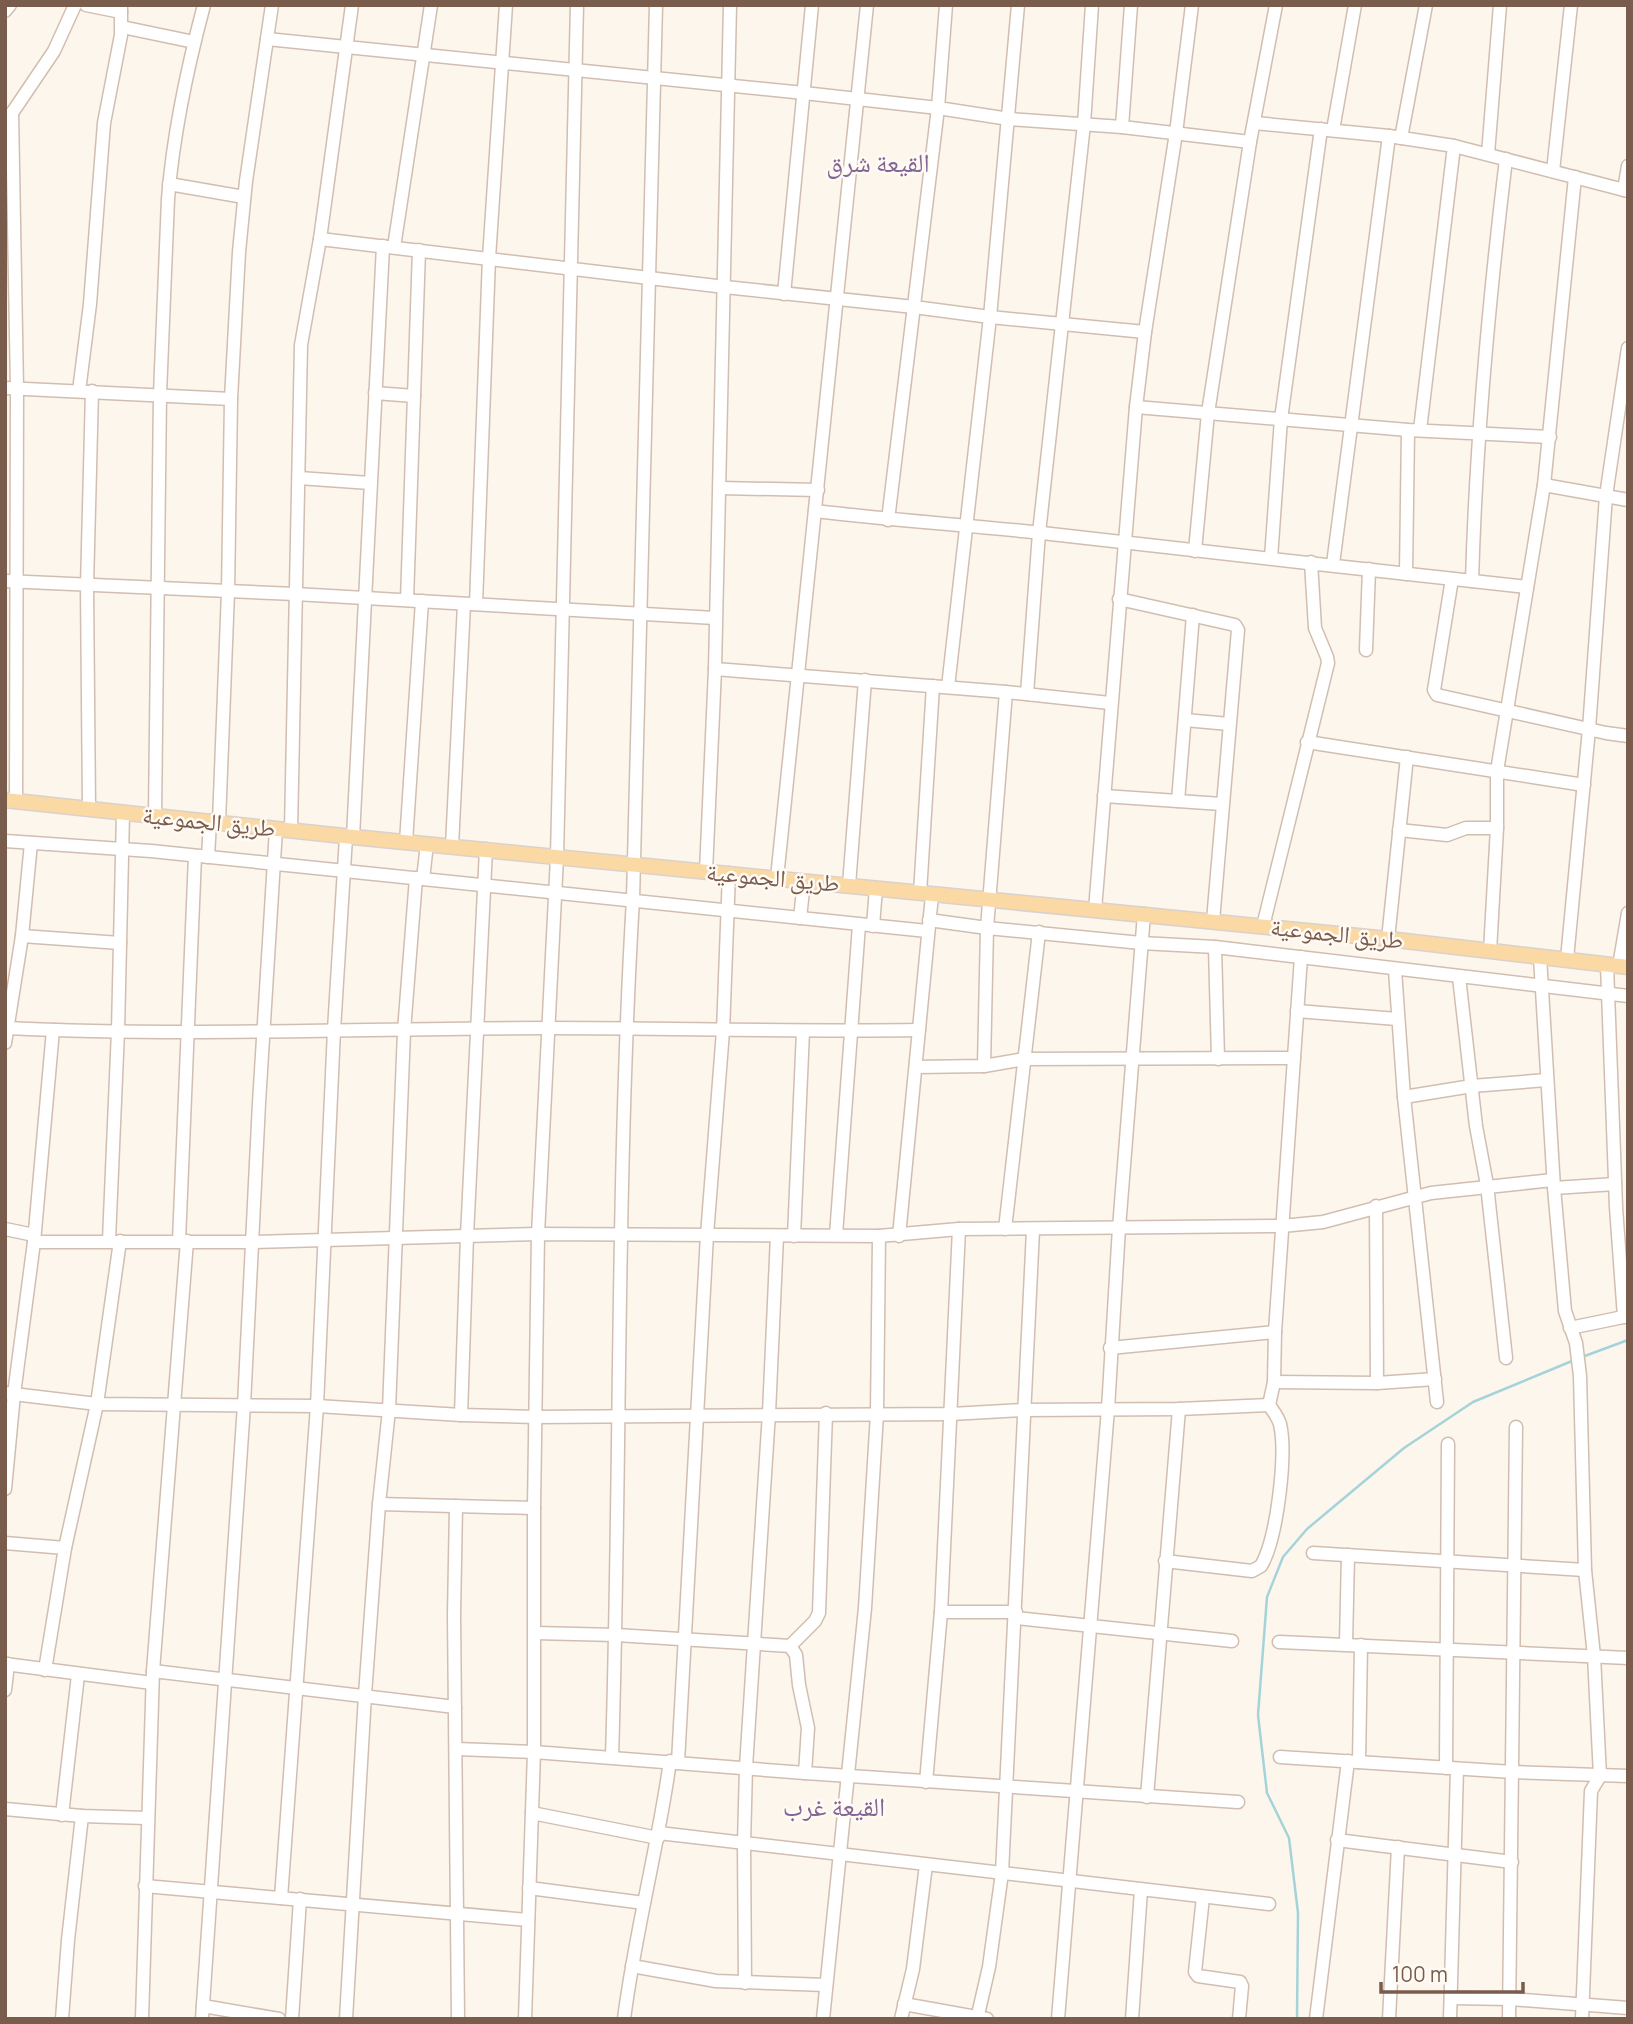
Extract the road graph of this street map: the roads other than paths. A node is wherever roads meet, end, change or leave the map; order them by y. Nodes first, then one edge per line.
1 (75, 5) edge
2 (86, 5) edge
3 (204, 5) edge
4 (272, 5) edge
5 (352, 5) edge
6 (431, 5) edge
7 (506, 5) edge
8 (577, 5) edge
9 (656, 5) edge
10 (730, 5) edge
11 (812, 5) edge
12 (867, 5) edge
13 (946, 5) edge
14 (1018, 5) edge
15 (1092, 5) edge
16 (1131, 5) edge
17 (1192, 5) edge
18 (1276, 5) edge
19 (1355, 5) edge
20 (1426, 5) edge
21 (1500, 5) edge
22 (1571, 5) edge
23 (121, 9) edge
24 (122, 27) junction
25 (267, 39) junction
26 (194, 42) junction
27 (345, 46) junction
28 (424, 54) junction
29 (501, 61) junction
30 (575, 70) junction
31 (653, 77) junction
32 (727, 85) junction
33 (804, 93) junction
34 (857, 100) junction
35 (937, 108) junction
36 (9, 118) edge
37 (1009, 119) junction
38 (1255, 123) junction
39 (1084, 124) junction
40 (1122, 127) junction
41 (1327, 130) junction
42 (1176, 133) junction
43 (1395, 137) junction
44 (1250, 142) junction
45 (1454, 146) junction
46 (1488, 154) junction
47 (1506, 159) junction
48 (1628, 166) edge
49 (1553, 171) junction
50 (1575, 177) junction
51 (169, 184) junction
52 (1626, 190) edge
53 (244, 197) junction
54 (320, 239) junction
55 (389, 246) junction
56 (419, 250) junction
57 (489, 258) junction
58 (571, 267) junction
59 (649, 278) junction
60 (725, 287) junction
61 (784, 294) junction
62 (836, 299) junction
63 (914, 307) junction
64 (990, 317) junction
65 (1062, 325) junction
66 (1145, 332) junction
67 (1628, 348) edge
68 (11, 388) edge
69 (85, 391) junction
70 (375, 393) junction
71 (160, 394) junction
72 (414, 396) junction
73 (231, 399) junction
74 (1136, 407) junction
75 (1208, 413) junction
76 (1281, 419) junction
77 (1350, 425) junction
78 (1414, 430) junction
79 (1481, 432) junction
80 (1550, 437) junction
81 (299, 478) junction
82 (370, 483) junction
83 (1544, 485) junction
84 (720, 488) junction
85 (817, 490) junction
86 (1605, 496) junction
87 (1628, 500) edge
88 (815, 511) junction
89 (888, 520) junction
90 (968, 528) junction
91 (1039, 533) junction
92 (1123, 543) junction
93 (1195, 551) junction
94 (1271, 558) junction
95 (1311, 562) junction
96 (1332, 564) junction
97 (1369, 569) junction
98 (1406, 573) junction
99 (1452, 579) junction
100 (1472, 581) junction
101 (11, 582) edge
102 (87, 586) junction
103 (1527, 587) junction
104 (158, 588) junction
105 (228, 592) junction
106 (295, 594) junction
107 (366, 598) junction
108 (1119, 599) junction
109 (407, 600) junction
110 (422, 601) junction
111 (470, 604) junction
112 (562, 610) junction
113 (639, 614) junction
114 (1193, 615) junction
115 (715, 618) junction
116 (1366, 650) dead end
117 (715, 669) junction
118 (798, 675) junction
119 (865, 680) junction
120 (933, 686) junction
121 (948, 687) junction
122 (1006, 692) junction
123 (1027, 694) junction
124 (1110, 703) junction
125 (1507, 710) junction
126 (1185, 720) junction
127 (1229, 724) junction
128 (1589, 729) junction
129 (1628, 736) edge
130 (1307, 743) junction
131 (1407, 757) junction
132 (1497, 771) junction
133 (1584, 785) junction
134 (1104, 796) junction
135 (10, 801) edge
136 (1178, 801) junction
137 (1222, 804) junction
138 (89, 809) junction
139 (123, 813) junction
140 (155, 816) junction
141 (214, 822) junction
142 (1496, 828) junction
143 (283, 830) junction
144 (1399, 830) junction
145 (350, 837) junction
146 (5, 841) edge
147 (406, 842) junction
148 (30, 843) junction
149 (427, 844) junction
150 (452, 846) junction
151 (122, 849) junction
152 (486, 849) junction
153 (195, 856) junction
154 (208, 857) junction
155 (557, 857) junction
156 (274, 864) junction
157 (633, 864) junction
158 (344, 871) junction
159 (706, 872) junction
160 (729, 873) junction
161 (777, 878) junction
162 (420, 879) junction
163 (804, 881) junction
164 (485, 885) junction
165 (849, 885) junction
166 (876, 888) junction
167 (555, 892) junction
168 (926, 894) junction
169 (633, 899) junction
170 (990, 901) junction
171 (1095, 910) junction
172 (727, 912) junction
173 (1628, 913) edge
174 (1144, 914) junction
175 (800, 918) junction
176 (1213, 921) junction
177 (859, 925) junction
178 (928, 925) junction
179 (873, 926) junction
180 (1263, 926) junction
181 (987, 928) junction
182 (1039, 933) junction
183 (22, 936) junction
184 (1388, 939) junction
185 (120, 943) junction
186 (1141, 943) junction
187 (1214, 947) junction
188 (1490, 951) junction
189 (1301, 957) junction
190 (1540, 957) junction
191 (1567, 959) junction
192 (1618, 966) edge
193 (1395, 970) junction
194 (1459, 977) junction
195 (1542, 987) junction
196 (1609, 994) junction
197 (1628, 996) edge
198 (1297, 1011) junction
199 (1397, 1019) junction
200 (8, 1028) junction
201 (549, 1028) junction
202 (477, 1029) junction
203 (625, 1029) junction
204 (53, 1030) junction
205 (334, 1030) junction
206 (919, 1030) junction
207 (118, 1031) junction
208 (187, 1031) junction
209 (263, 1031) junction
210 (404, 1031) junction
211 (723, 1031) junction
212 (803, 1031) junction
213 (850, 1031) junction
214 (5, 1043) edge
215 (1294, 1058) junction
216 (1024, 1059) junction
217 (1133, 1059) junction
218 (1218, 1059) junction
219 (984, 1066) junction
220 (916, 1068) junction
221 (1547, 1080) junction
222 (1472, 1086) junction
223 (1404, 1097) junction
224 (1554, 1184) junction
225 (1615, 1184) junction
226 (1487, 1185) junction
227 (1415, 1197) junction
228 (1376, 1206) junction
229 (1622, 1207) edge
230 (1282, 1226) junction
231 (1119, 1228) junction
232 (5, 1229) edge
233 (959, 1229) junction
234 (1005, 1229) junction
235 (1033, 1230) junction
236 (538, 1234) junction
237 (622, 1235) junction
238 (707, 1235) junction
239 (836, 1235) junction
240 (467, 1236) junction
241 (776, 1236) junction
242 (794, 1236) junction
243 (879, 1236) junction
244 (899, 1236) junction
245 (397, 1237) junction
246 (34, 1238) junction
247 (325, 1240) junction
248 (115, 1241) junction
249 (183, 1241) junction
250 (252, 1242) junction
251 (1626, 1316) edge
252 (1570, 1328) junction
253 (1275, 1332) junction
254 (1111, 1348) junction
255 (1506, 1358) dead end
256 (1434, 1379) junction
257 (1274, 1382) junction
258 (1377, 1383) junction
259 (10, 1394) edge
260 (1437, 1402) dead end
261 (97, 1404) junction
262 (174, 1405) junction
263 (244, 1405) junction
264 (1269, 1405) junction
265 (317, 1406) junction
266 (1108, 1409) junction
267 (1179, 1409) junction
268 (389, 1410) junction
269 (1023, 1410) junction
270 (769, 1413) junction
271 (826, 1413) junction
272 (877, 1413) junction
273 (951, 1413) junction
274 (461, 1415) junction
275 (698, 1416) junction
276 (536, 1417) junction
277 (620, 1418) junction
278 (1516, 1427) dead end
279 (1448, 1444) dead end
280 (7, 1461) edge
281 (5, 1489) edge
282 (379, 1504) junction
283 (456, 1507) junction
284 (534, 1507) junction
285 (5, 1543) edge
286 (65, 1548) junction
287 (1313, 1553) dead end
288 (1348, 1555) junction
289 (1165, 1560) junction
290 (1446, 1561) junction
291 (1514, 1566) junction
292 (1586, 1570) junction
293 (941, 1612) junction
294 (1016, 1615) junction
295 (1089, 1626) junction
296 (1159, 1632) junction
297 (535, 1633) junction
298 (616, 1635) junction
299 (683, 1640) junction
300 (1232, 1641) dead end
301 (1279, 1642) dead end
302 (754, 1643) junction
303 (1346, 1644) junction
304 (1362, 1645) junction
305 (790, 1646) junction
306 (1448, 1648) junction
307 (1515, 1652) junction
308 (1594, 1656) junction
309 (1628, 1658) edge
310 (7, 1664) edge
311 (45, 1670) junction
312 (78, 1675) junction
313 (153, 1677) junction
314 (224, 1678) junction
315 (295, 1686) junction
316 (5, 1690) edge
317 (365, 1695) junction
318 (455, 1707) junction
319 (457, 1749) junction
320 (534, 1752) junction
321 (612, 1757) junction
322 (1280, 1757) dead end
323 (674, 1762) junction
324 (1353, 1762) junction
325 (746, 1767) junction
326 (1451, 1768) junction
327 (1513, 1772) junction
328 (805, 1773) junction
329 (848, 1776) junction
330 (1600, 1776) junction
331 (1628, 1776) edge
332 (926, 1782) junction
333 (1007, 1787) junction
334 (1075, 1793) junction
335 (1147, 1797) junction
336 (1238, 1802) dead end
337 (5, 1809) edge
338 (532, 1813) junction
339 (62, 1815) junction
340 (82, 1816) junction
341 (147, 1818) junction
342 (658, 1835) junction
343 (1337, 1840) junction
344 (744, 1844) junction
345 (1398, 1847) junction
346 (840, 1855) junction
347 (1456, 1856) junction
348 (1512, 1862) junction
349 (926, 1864) junction
350 (1002, 1874) junction
351 (1068, 1881) junction
352 (145, 1886) junction
353 (529, 1888) junction
354 (1140, 1890) junction
355 (211, 1892) junction
356 (281, 1898) junction
357 (1203, 1898) junction
358 (300, 1899) junction
359 (354, 1903) junction
360 (644, 1903) junction
361 (1269, 1904) dead end
362 (459, 1913) junction
363 (528, 1920) junction
364 (632, 1966) junction
365 (745, 1983) junction
366 (826, 1985) junction
367 (1452, 1998) junction
368 (1510, 1999) junction
369 (904, 2004) junction
370 (1580, 2004) junction
371 (1628, 2008) edge
372 (202, 2012) edge
373 (981, 2018) edge
374 (62, 2019) edge
375 (142, 2019) edge
376 (279, 2019) edge
377 (292, 2019) edge
378 (346, 2019) edge
379 (458, 2019) edge
380 (526, 2019) edge
381 (624, 2019) edge
382 (823, 2019) edge
383 (901, 2019) edge
384 (1058, 2019) edge
385 (1132, 2019) edge
386 (1239, 2019) edge
387 (1316, 2019) edge
388 (1389, 2019) edge
389 (1450, 2019) edge
390 (1509, 2019) edge
391 (1581, 2019) edge

1 - 36 street
2 - 23 street
3 - 26 street
4 - 25 street
5 - 27 street
6 - 28 street
7 - 29 street
8 - 30 street
9 - 31 street
10 - 32 street
11 - 33 street
12 - 34 street
13 - 35 street
14 - 37 street
15 - 39 street
16 - 40 street
17 - 42 street
18 - 38 street
19 - 41 street
20 - 43 street
21 - 46 street
22 - 49 street
23 - 24 street
24 - 26 street
24 - 69 street
25 - 27 street
25 - 53 street
26 - 51 street
27 - 28 street
27 - 54 street
28 - 29 street
28 - 55 street
29 - 30 street
29 - 57 street
30 - 31 street
30 - 58 street
31 - 32 street
31 - 59 street
32 - 33 street
32 - 60 street
33 - 34 street
33 - 61 street
34 - 35 street
34 - 62 street
35 - 37 street
35 - 63 street
36 - 68 street
37 - 39 street
37 - 64 street
38 - 41 street
38 - 44 street
39 - 40 street
39 - 65 street
40 - 42 street
41 - 43 street
41 - 76 street
42 - 44 street
42 - 66 street
43 - 45 street
43 - 77 street
44 - 75 street
45 - 46 street
45 - 78 street
46 - 47 street
47 - 49 street
47 - 79 street
48 - 52 street
49 - 50 street
50 - 52 street
50 - 80 street
51 - 53 street
51 - 71 street
53 - 73 street
54 - 55 street
54 - 81 street
55 - 56 street
55 - 70 street
56 - 57 street
56 - 72 street
57 - 58 street
57 - 111 street
58 - 59 street
58 - 112 street
59 - 60 street
59 - 113 street
60 - 61 street
60 - 84 street
61 - 62 street
62 - 63 street
62 - 85 street
63 - 64 street
63 - 89 street
64 - 65 street
64 - 90 street
65 - 66 street
65 - 91 street
66 - 74 street
67 - 86 street
68 - 69 street
68 - 101 street
69 - 71 street
69 - 102 street
70 - 72 street
70 - 82 street
71 - 73 street
71 - 104 street
72 - 109 street
73 - 105 street
74 - 75 street
74 - 92 street
75 - 76 street
75 - 93 street
76 - 77 street
76 - 94 street
77 - 78 street
77 - 96 street
78 - 79 street
78 - 98 street
79 - 80 street
79 - 100 street
80 - 83 street
81 - 82 street
81 - 106 street
82 - 107 street
83 - 86 street
83 - 103 street
84 - 85 street
84 - 115 street
85 - 88 street
86 - 87 street
86 - 128 street
88 - 89 street
88 - 118 street
89 - 90 street
90 - 91 street
90 - 121 street
91 - 92 street
91 - 123 street
92 - 93 street
92 - 108 street
93 - 94 street
94 - 95 street
95 - 96 street
95 - 130 street
96 - 97 street
97 - 98 street
97 - 116 street
98 - 99 street
99 - 100 street
99 - 125 street
100 - 103 street
101 - 102 street
101 - 135 street
102 - 104 street
102 - 138 street
103 - 125 street
104 - 105 street
104 - 140 street
105 - 106 street
105 - 141 street
106 - 107 street
106 - 143 street
107 - 109 street
107 - 145 street
108 - 114 street
108 - 124 street
109 - 110 street
110 - 111 street
110 - 147 street
111 - 112 street
111 - 150 street
112 - 113 street
112 - 155 street
113 - 115 street
113 - 157 street
114 - 126 street
114 - 127 street
115 - 117 street
117 - 118 street
117 - 159 street
118 - 119 street
118 - 161 street
119 - 120 street
119 - 165 street
120 - 121 street
120 - 168 street
121 - 122 street
122 - 123 street
122 - 170 street
123 - 124 street
124 - 134 street
125 - 128 street
125 - 132 street
126 - 127 street
126 - 136 street
127 - 137 street
128 - 129 street
128 - 133 street
130 - 131 street
130 - 180 street
131 - 132 street
131 - 144 street
132 - 133 street
132 - 142 street
133 - 191 street
134 - 136 street
134 - 171 street
135 - 138 main road, طريق الجموعية
136 - 137 street
137 - 176 street
138 - 139 main road, طريق الجموعية
139 - 140 main road, طريق الجموعية
139 - 151 street
140 - 141 main road, طريق الجموعية
141 - 143 main road, طريق الجموعية
141 - 154 street
142 - 144 street
142 - 188 street
143 - 145 main road, طريق الجموعية
143 - 156 street
144 - 184 street
145 - 147 main road, طريق الجموعية
145 - 158 street
146 - 148 street
147 - 149 main road, طريق الجموعية
148 - 151 street
148 - 183 street
149 - 150 main road, طريق الجموعية
149 - 162 street
150 - 152 main road, طريق الجموعية
151 - 153 street
151 - 185 street
152 - 155 main road, طريق الجموعية
152 - 164 street
153 - 154 street
153 - 208 street
154 - 156 street
155 - 157 main road, طريق الجموعية
155 - 167 street
156 - 158 street
156 - 209 street
157 - 159 main road, طريق الجموعية
157 - 169 street
158 - 162 street
158 - 205 street
159 - 160 main road, طريق الجموعية
160 - 161 main road, طريق الجموعية
160 - 172 street
161 - 163 main road, طريق الجموعية
162 - 164 street
162 - 210 street
163 - 165 main road, طريق الجموعية
163 - 175 street
164 - 167 street
164 - 202 street
165 - 166 main road, طريق الجموعية
166 - 168 main road, طريق الجموعية
166 - 179 street
167 - 169 street
167 - 201 street
168 - 170 main road, طريق الجموعية
168 - 178 street
169 - 172 street
169 - 203 street
170 - 171 main road, طريق الجموعية
170 - 181 street
171 - 174 main road, طريق الجموعية
172 - 175 street
172 - 211 street
173 - 192 street
174 - 176 main road, طريق الجموعية
174 - 186 street
175 - 177 street
176 - 180 main road, طريق الجموعية
177 - 179 street
177 - 213 street
178 - 179 street
178 - 181 street
178 - 206 street
180 - 184 main road, طريق الجموعية
181 - 182 street
181 - 219 street
182 - 186 street
182 - 216 street
183 - 185 street
183 - 200 street
184 - 188 main road, طريق الجموعية
185 - 207 street
186 - 187 street
186 - 217 street
187 - 189 street
187 - 218 street
188 - 190 main road, طريق الجموعية
189 - 193 street
189 - 198 street
190 - 191 main road, طريق الجموعية
190 - 195 street
191 - 192 main road, طريق الجموعية
192 - 196 street
193 - 194 street
193 - 199 street
194 - 195 street
194 - 222 street
195 - 196 street
195 - 221 street
196 - 197 street
196 - 225 street
198 - 199 street
198 - 215 street
199 - 223 street
200 - 204 street
200 - 214 street
201 - 202 street
201 - 203 street
201 - 236 street
202 - 210 street
202 - 240 street
203 - 211 street
203 - 237 street
204 - 207 street
204 - 246 street
205 - 209 street
205 - 210 street
205 - 247 street
206 - 213 street
206 - 220 street
207 - 208 street
207 - 248 street
208 - 209 street
208 - 249 street
209 - 250 street
210 - 245 street
211 - 212 street
211 - 238 street
212 - 213 street
212 - 242 street
213 - 239 street
215 - 218 street
215 - 230 street
216 - 217 street
216 - 219 street
216 - 234 street
217 - 218 street
217 - 231 street
219 - 220 street
220 - 244 street
221 - 222 street
221 - 224 street
222 - 223 street
222 - 226 street
223 - 227 street
224 - 225 street
224 - 226 street
224 - 252 street
225 - 229 street
226 - 227 street
226 - 255 street
227 - 228 street
227 - 256 street
228 - 230 street
228 - 258 street
229 - 251 street
230 - 231 street
230 - 253 street
231 - 235 street
231 - 254 street
232 - 246 street
233 - 234 street
233 - 244 street
233 - 273 street
234 - 235 street
235 - 269 street
236 - 237 street
236 - 240 street
236 - 276 street
237 - 238 street
237 - 277 street
238 - 241 street
238 - 275 street
239 - 242 street
239 - 243 street
240 - 245 street
240 - 274 street
241 - 242 street
241 - 270 street
243 - 244 street
243 - 272 street
245 - 247 street
245 - 268 street
246 - 248 street
246 - 259 street
247 - 250 street
247 - 265 street
248 - 249 street
248 - 261 street
249 - 250 street
249 - 262 street
250 - 263 street
251 - 252 street
252 - 292 street
253 - 254 street
253 - 257 street
254 - 266 street
256 - 258 street
256 - 260 street
257 - 258 street
257 - 264 street
259 - 261 street
259 - 280 street
261 - 262 street
261 - 286 street
262 - 263 street
262 - 313 street
263 - 265 street
263 - 314 street
264 - 267 street
264 - 289 street
265 - 268 street
265 - 315 street
266 - 267 street
266 - 269 street
266 - 295 street
267 - 289 street
268 - 274 street
268 - 282 street
269 - 273 street
269 - 294 street
270 - 271 street
270 - 275 street
270 - 302 street
271 - 272 street
271 - 305 street
272 - 273 street
272 - 329 street
273 - 293 street
274 - 276 street
275 - 277 street
275 - 299 street
276 - 277 street
276 - 284 street
277 - 298 street
278 - 291 street
279 - 290 street
280 - 281 street
282 - 283 street
282 - 317 street
283 - 284 street
283 - 318 street
284 - 297 street
285 - 286 street
286 - 311 street
287 - 288 street
288 - 290 street
288 - 303 street
289 - 296 street
290 - 291 street
290 - 306 street
291 - 292 street
291 - 307 street
292 - 308 street
293 - 294 street
293 - 332 street
294 - 295 street
294 - 333 street
295 - 296 street
295 - 334 street
296 - 300 street
296 - 335 street
297 - 298 street
297 - 320 street
298 - 299 street
298 - 321 street
299 - 302 street
299 - 323 street
301 - 303 street
302 - 305 street
302 - 325 street
303 - 304 street
304 - 306 street
304 - 324 street
305 - 328 street
306 - 307 street
306 - 326 street
307 - 308 street
307 - 327 street
308 - 309 street
308 - 330 street
310 - 311 street
310 - 316 street
311 - 312 street
312 - 313 street
312 - 339 street
313 - 314 street
313 - 341 street
314 - 315 street
314 - 355 street
315 - 317 street
315 - 356 street
317 - 318 street
317 - 359 street
318 - 319 street
319 - 320 street
319 - 362 street
320 - 321 street
320 - 338 street
321 - 323 street
322 - 324 street
323 - 325 street
323 - 342 street
324 - 326 street
324 - 343 street
325 - 328 street
325 - 344 street
326 - 327 street
326 - 347 street
327 - 330 street
327 - 348 street
328 - 329 street
329 - 332 street
329 - 346 street
330 - 331 street
330 - 370 street
332 - 333 street
333 - 334 street
333 - 350 street
334 - 335 street
334 - 351 street
335 - 336 street
337 - 339 street
338 - 342 street
338 - 353 street
339 - 340 street
340 - 341 street
340 - 374 street
341 - 352 street
342 - 344 street
342 - 360 street
343 - 345 street
343 - 387 street
344 - 346 street
344 - 365 street
345 - 347 street
345 - 388 street
346 - 349 street
346 - 366 street
347 - 348 street
347 - 367 street
348 - 368 street
349 - 350 street
349 - 369 street
350 - 351 street
350 - 373 street
351 - 354 street
351 - 384 street
352 - 355 street
352 - 375 street
353 - 360 street
353 - 363 street
354 - 357 street
354 - 385 street
355 - 356 street
355 - 372 street
356 - 358 street
357 - 361 street
357 - 386 street
358 - 359 street
358 - 377 street
359 - 362 street
359 - 378 street
360 - 364 street
362 - 363 street
362 - 379 street
363 - 380 street
364 - 365 street
364 - 381 street
365 - 366 street
366 - 382 street
367 - 368 street
367 - 389 street
368 - 370 street
368 - 390 street
369 - 373 street
369 - 383 street
370 - 371 street
370 - 391 street
372 - 376 street

